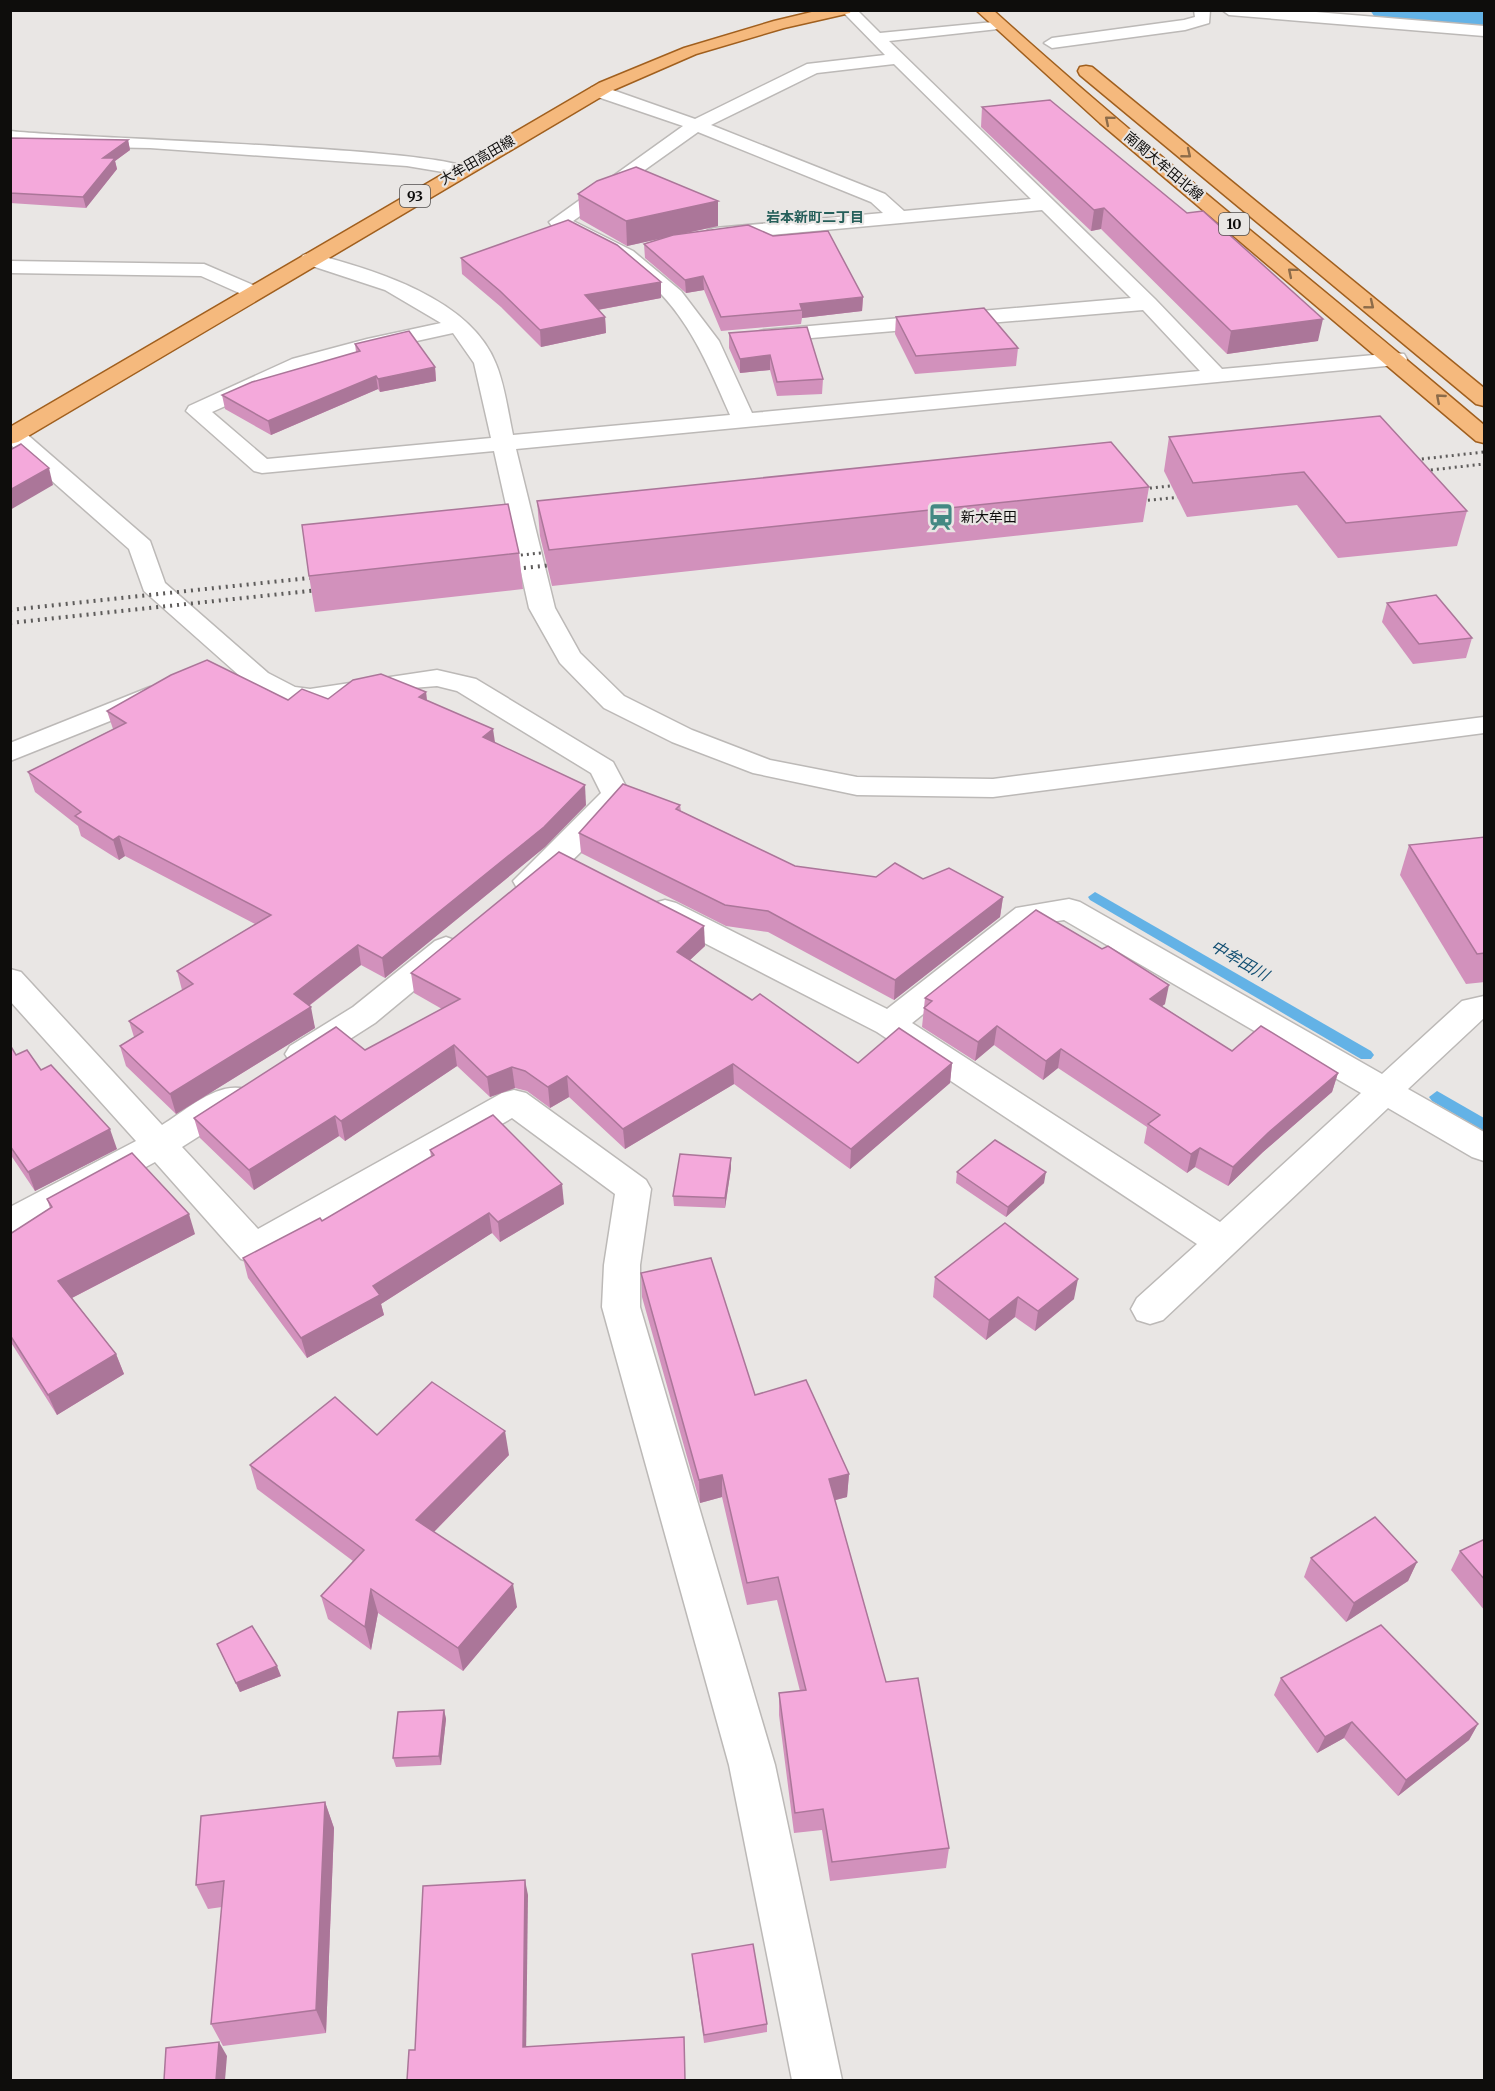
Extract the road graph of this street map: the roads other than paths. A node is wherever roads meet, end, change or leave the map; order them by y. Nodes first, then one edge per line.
1 (846, 10) edge
2 (983, 10) edge
3 (1202, 10) edge
4 (1229, 10) edge
5 (998, 24) junction
6 (1036, 30) dead end
7 (1485, 31) edge
8 (876, 38) junction
9 (1052, 43) junction
10 (897, 58) junction
11 (598, 91) junction
12 (696, 125) junction
13 (10, 136) edge
14 (461, 170) junction
15 (1044, 204) junction
16 (899, 217) junction
17 (692, 238) edge
18 (648, 248) edge
19 (626, 255) junction
20 (310, 259) junction
21 (10, 267) edge
22 (254, 292) junction
23 (1148, 303) junction
24 (456, 326) junction
25 (708, 341) junction
26 (1396, 359) junction
27 (1217, 376) junction
28 (1485, 399) edge
29 (744, 421) junction
30 (12, 436) edge
31 (1485, 436) edge
32 (504, 444) junction
33 (170, 686) edge
34 (1473, 726) edge
35 (1485, 752) edge
36 (10, 753) edge
37 (558, 856) junction
38 (590, 872) edge
39 (644, 899) edge
40 (503, 901) edge
41 (466, 932) edge
42 (10, 980) edge
43 (1485, 1007) edge
44 (889, 1024) junction
45 (1386, 1089) junction
46 (160, 1143) junction
47 (1485, 1148) edge
48 (10, 1224) edge
49 (1222, 1242) junction
50 (1150, 1309) dead end
51 (817, 2080) edge

1 - 8 street
1 - 11 main road, 大牟田高田線 / 93
2 - 5 main road, 南関大牟田北線 / 10
3 - 9 street
4 - 7 street
5 - 8 street
26 -> 5 main road, 南関大牟田北線 / 10
6 - 9 main road, 南関大牟田北線 / 10
8 - 10 street
9 -> 28 main road, 南関大牟田北線 / 10
10 - 12 street
10 - 15 street
11 - 12 street
11 - 14 main road, 大牟田高田線 / 93
12 - 16 street
12 - 19 street
13 - 14 street
14 - 20 main road, 大牟田高田線 / 93
15 - 16 street
15 - 23 street
16 - 17 street
18 - 19 street
19 - 25 street
20 - 22 main road, 大牟田高田線 / 93
20 - 24 street
21 - 22 street
22 - 30 main road, 大牟田高田線 / 93
23 - 25 street
23 - 27 street
24 - 32 street
24 - 32 street
25 - 29 street
26 - 27 street
31 -> 26 main road, 南関大牟田北線 / 10
27 - 29 street
29 - 32 street
30 - 37 street
32 - 34 street
33 - 36 street
34 - 35 street
37 - 38 street
37 - 40 street
39 - 44 street
41 - 46 street
42 - 46 street
43 - 45 street
44 - 45 street
44 - 49 street
45 - 47 street
45 - 49 street
46 - 48 street
46 - 51 street
49 - 50 street

